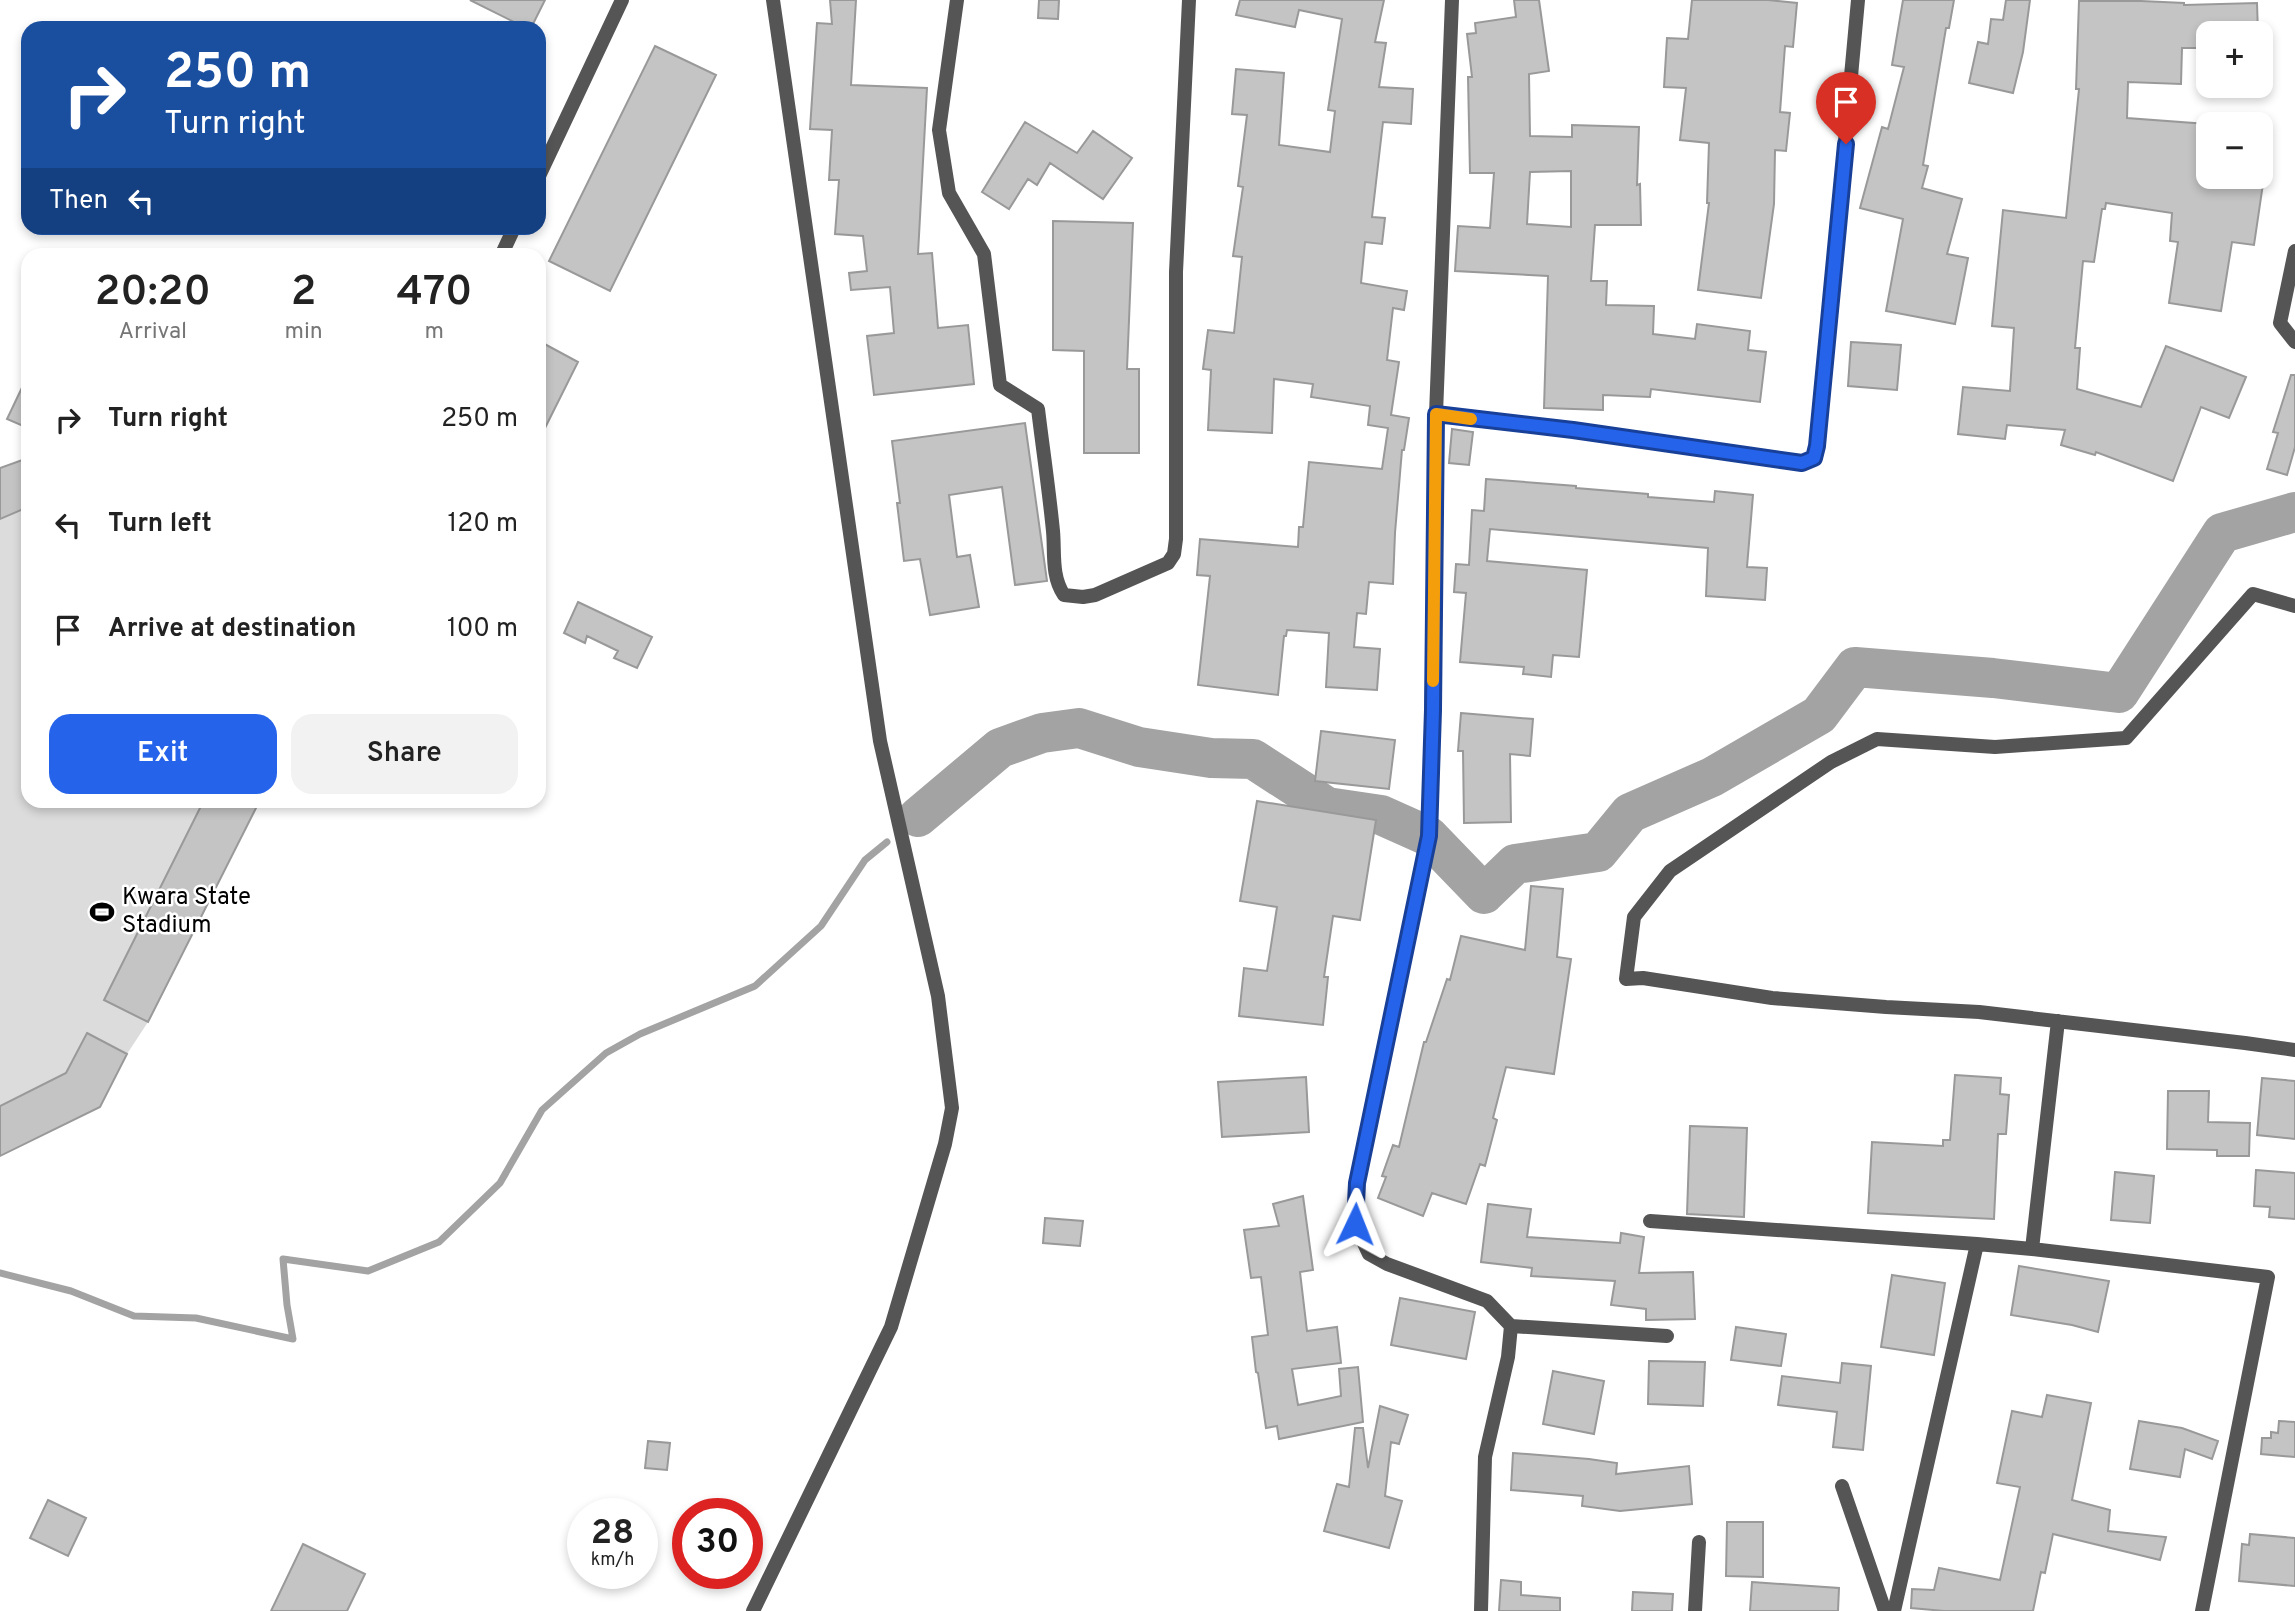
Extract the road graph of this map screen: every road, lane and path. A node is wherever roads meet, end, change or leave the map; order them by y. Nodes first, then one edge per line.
1 (622, 0) edge
2 (773, 0) edge
3 (957, 0) edge
4 (1189, 0) edge
5 (1452, 0) edge
6 (1858, 0) edge
7 (546, 161) edge
8 (2295, 251) edge
9 (2295, 342) edge
10 (1436, 414) junction
11 (2295, 606) edge
12 (2058, 1021) junction
13 (2295, 1050) edge
14 (1650, 1220) dead end
15 (1976, 1244) junction
16 (2032, 1249) junction
17 (1511, 1326) junction
18 (1667, 1336) dead end
19 (1842, 1486) dead end
20 (1699, 1542) dead end
21 (753, 1611) edge
22 (1481, 1611) edge
23 (1695, 1611) edge
24 (1885, 1611) edge
25 (1894, 1611) edge
26 (2202, 1611) edge

1 - 7 street
2 - 21 street
3 - 4 street
5 - 10 street
6 - 10 street
8 - 9 street
10 - 17 street
11 - 12 street
12 - 13 street
12 - 16 street
14 - 15 street
15 - 16 street
15 - 25 street
16 - 26 street
17 - 18 street
17 - 22 street
19 - 24 street
20 - 23 street

